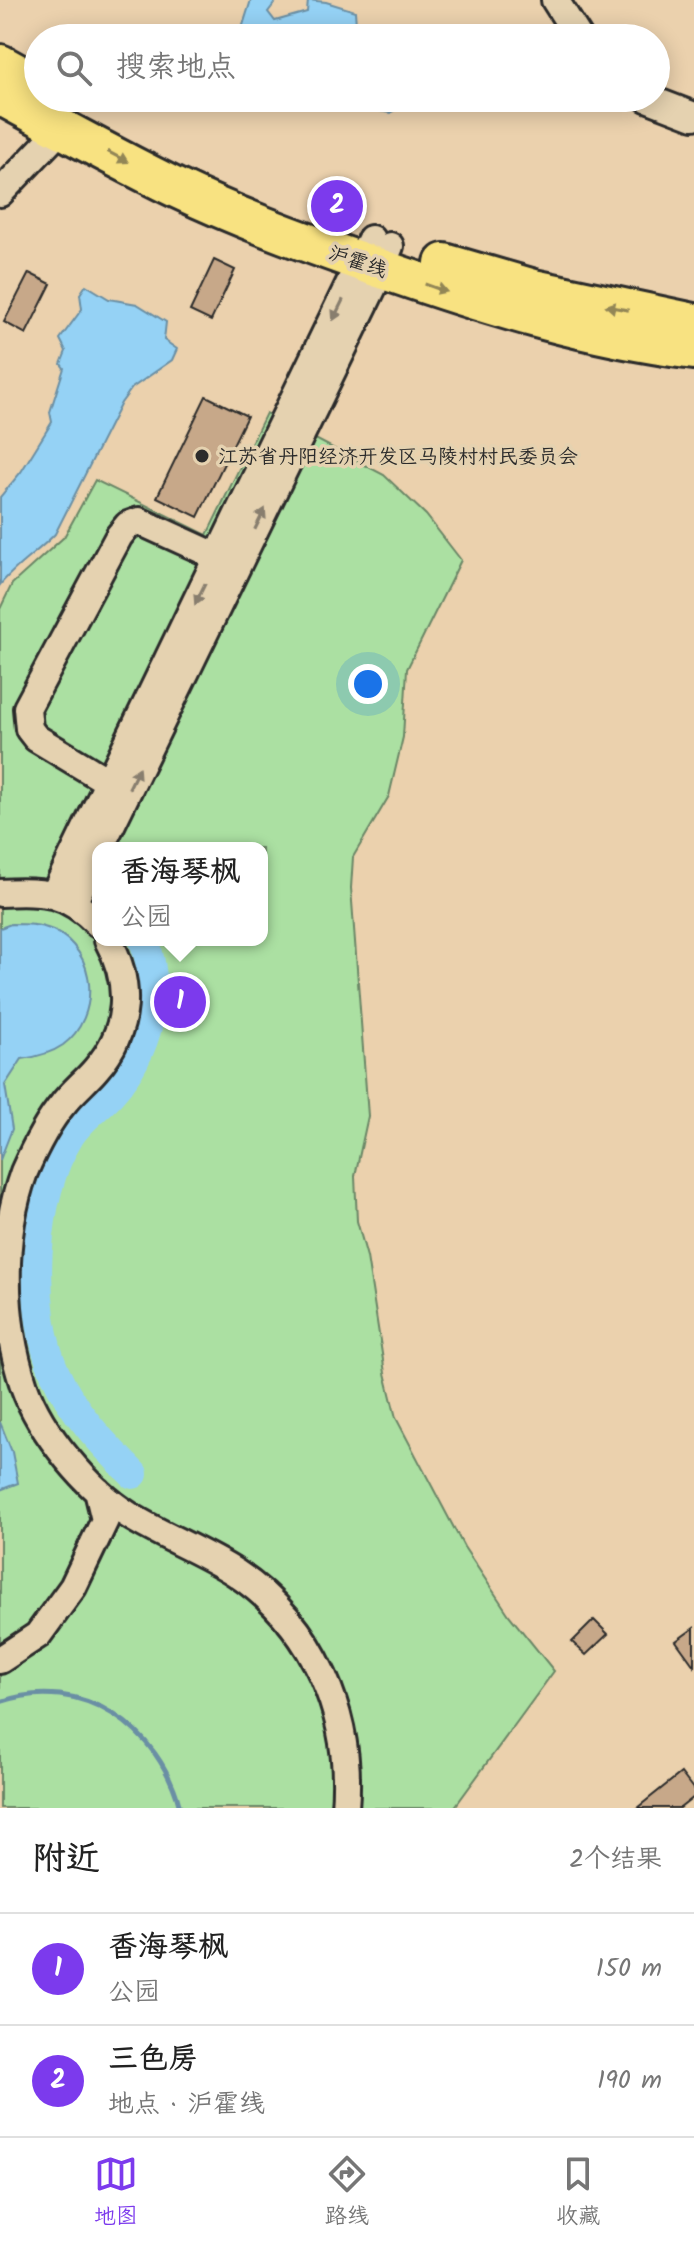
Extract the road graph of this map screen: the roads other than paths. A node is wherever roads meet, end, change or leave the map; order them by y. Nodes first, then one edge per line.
1 (555, 0) edge
2 (570, 24) edge
3 (0, 64) edge
4 (24, 77) edge
5 (0, 95) edge
6 (24, 102) edge
7 (670, 107) edge
8 (62, 113) edge
9 (694, 116) edge
10 (0, 193) edge
11 (376, 254) junction
12 (694, 323) edge
13 (694, 350) edge
14 (218, 557) junction
15 (109, 782) junction
16 (103, 842) edge
17 (92, 860) edge
18 (0, 893) edge
19 (64, 899) junction
20 (92, 920) edge
21 (110, 946) edge
22 (98, 1491) junction
23 (0, 1660) edge
24 (345, 1808) edge

1 - 2 street
3 - 4 highway
5 - 6 highway, 沪霍线
7 - 9 street
8 - 10 street
8 - 11 highway, 沪霍线
12 -> 11 highway, 沪霍线
11 -> 13 highway, 沪霍线
11 -> 14 street
16 -> 11 street
14 -> 15 street
14 - 15 street
15 - 19 street
17 - 19 street
18 - 19 street
19 - 20 street
21 - 22 street
22 - 23 street
22 - 24 street

